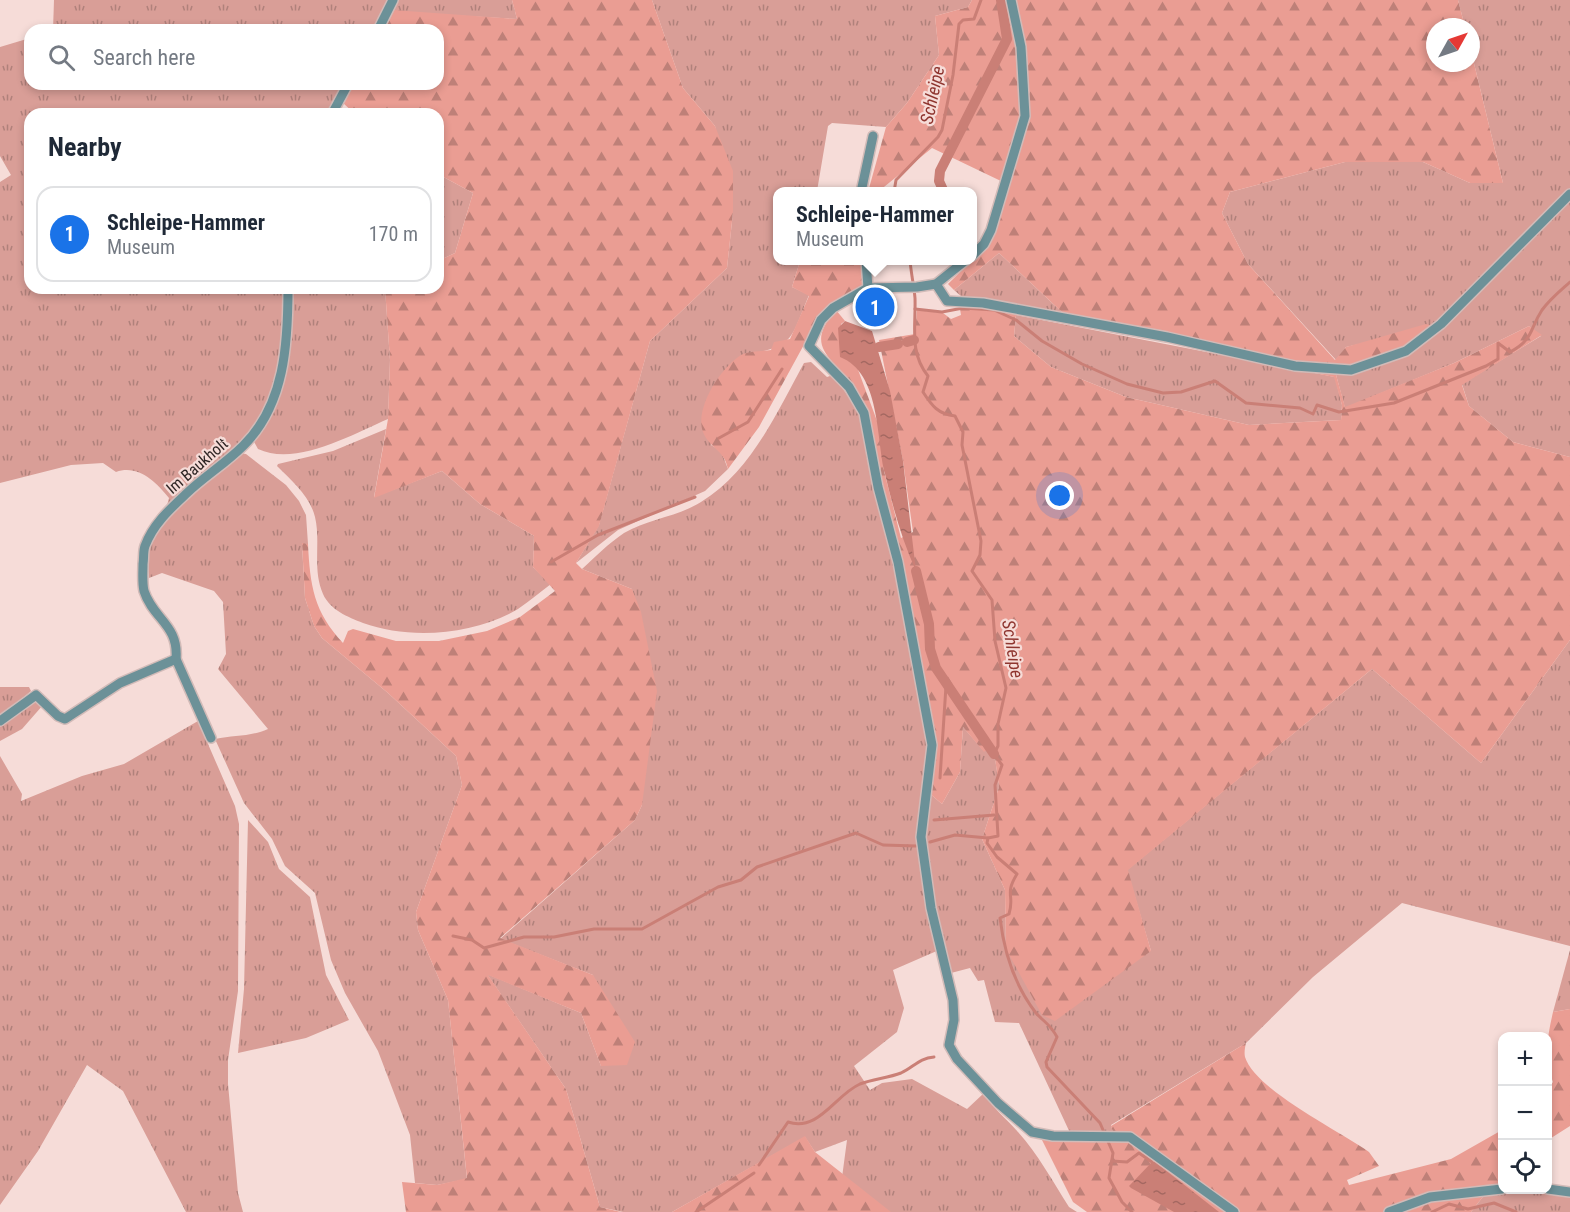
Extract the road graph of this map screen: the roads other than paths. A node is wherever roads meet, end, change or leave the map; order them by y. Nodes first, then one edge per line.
1 (393, 0) edge
2 (1011, 0) edge
3 (381, 24) edge
4 (345, 90) edge
5 (335, 108) edge
6 (873, 136) dead end
7 (862, 187) edge
8 (1570, 194) edge
9 (977, 251) edge
10 (866, 265) edge
11 (961, 265) edge
12 (936, 284) junction
13 (868, 288) junction
14 (288, 294) edge
15 (176, 658) junction
16 (0, 721) edge
17 (211, 738) dead end
18 (1498, 1190) edge
19 (1552, 1190) edge
20 (1570, 1192) edge
21 (1234, 1212) edge
22 (1389, 1212) edge

1 - 3 street
2 - 9 street
4 - 5 street
6 - 7 street
8 - 12 street
10 - 13 street
11 - 12 street
12 - 13 street
13 - 21 street
14 - 15 street, Im Baukholt
15 - 16 street
15 - 17 street, Im Baukholt
18 - 22 street
19 - 20 street

